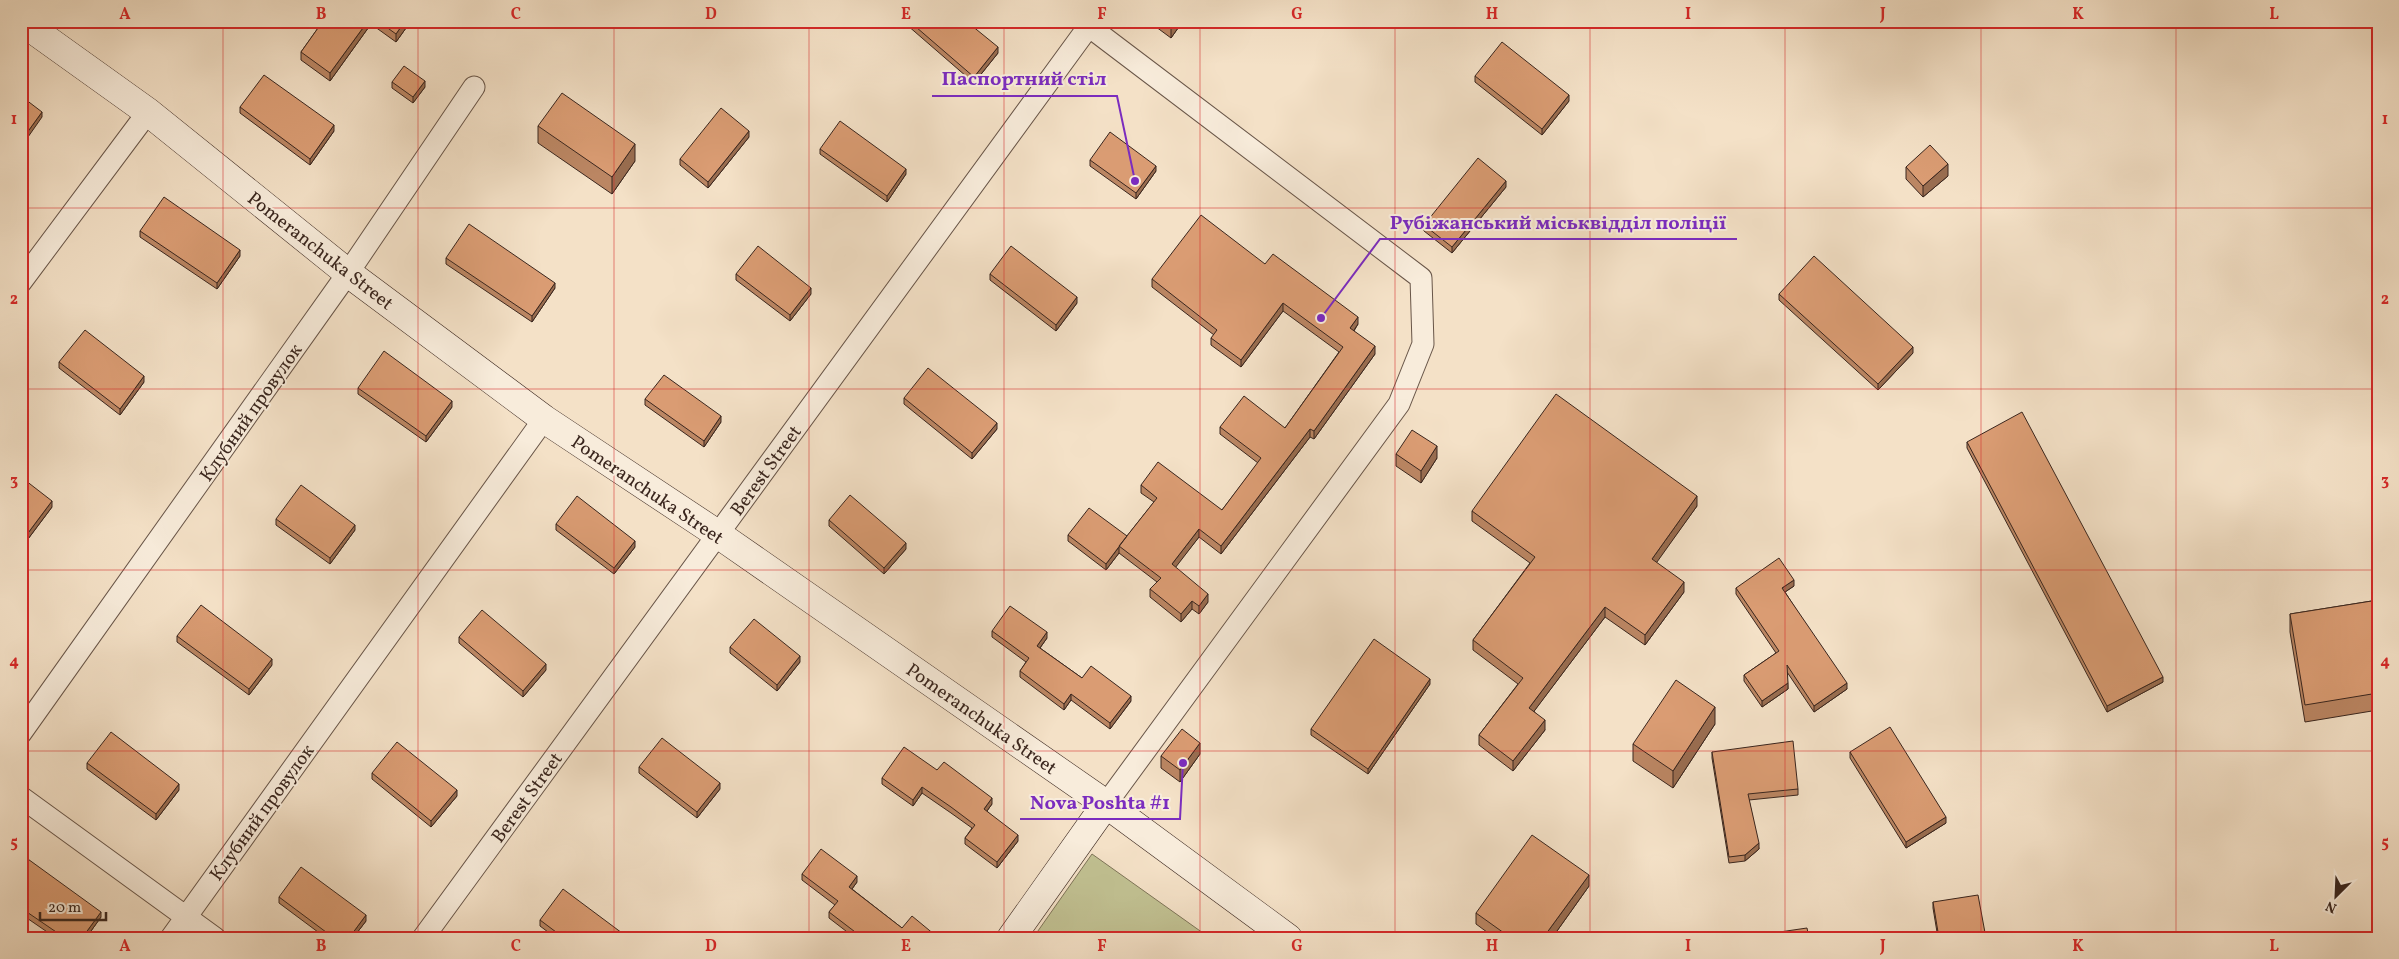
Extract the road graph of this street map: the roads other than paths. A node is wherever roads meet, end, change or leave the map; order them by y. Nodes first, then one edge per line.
1 (21, 21) edge
2 (1086, 24) edge
3 (474, 87) dead end
4 (148, 112) junction
5 (348, 273) junction
6 (21, 282) edge
7 (544, 419) junction
8 (719, 536) junction
9 (21, 733) edge
10 (21, 797) edge
11 (1106, 804) junction
12 (186, 917) junction
13 (1275, 934) edge
14 (171, 938) edge
15 (215, 938) edge
16 (423, 938) edge
17 (1011, 938) edge

1 - 4 street, Pomeranchuka Street
2 - 8 street, Berest Street
2 - 11 street
3 - 5 street, Клубний провулок
4 - 5 street, Pomeranchuka Street
4 - 6 street
5 - 7 street, Pomeranchuka Street
5 - 9 street, Клубний провулок
7 - 8 street, Pomeranchuka Street
7 - 12 street, Клубний провулок
8 - 11 street, Pomeranchuka Street
8 - 16 street, Berest Street
10 - 12 street
11 - 13 street, Pomeranchuka Street
11 - 17 street
12 - 14 street, Клубний провулок
12 - 15 street

